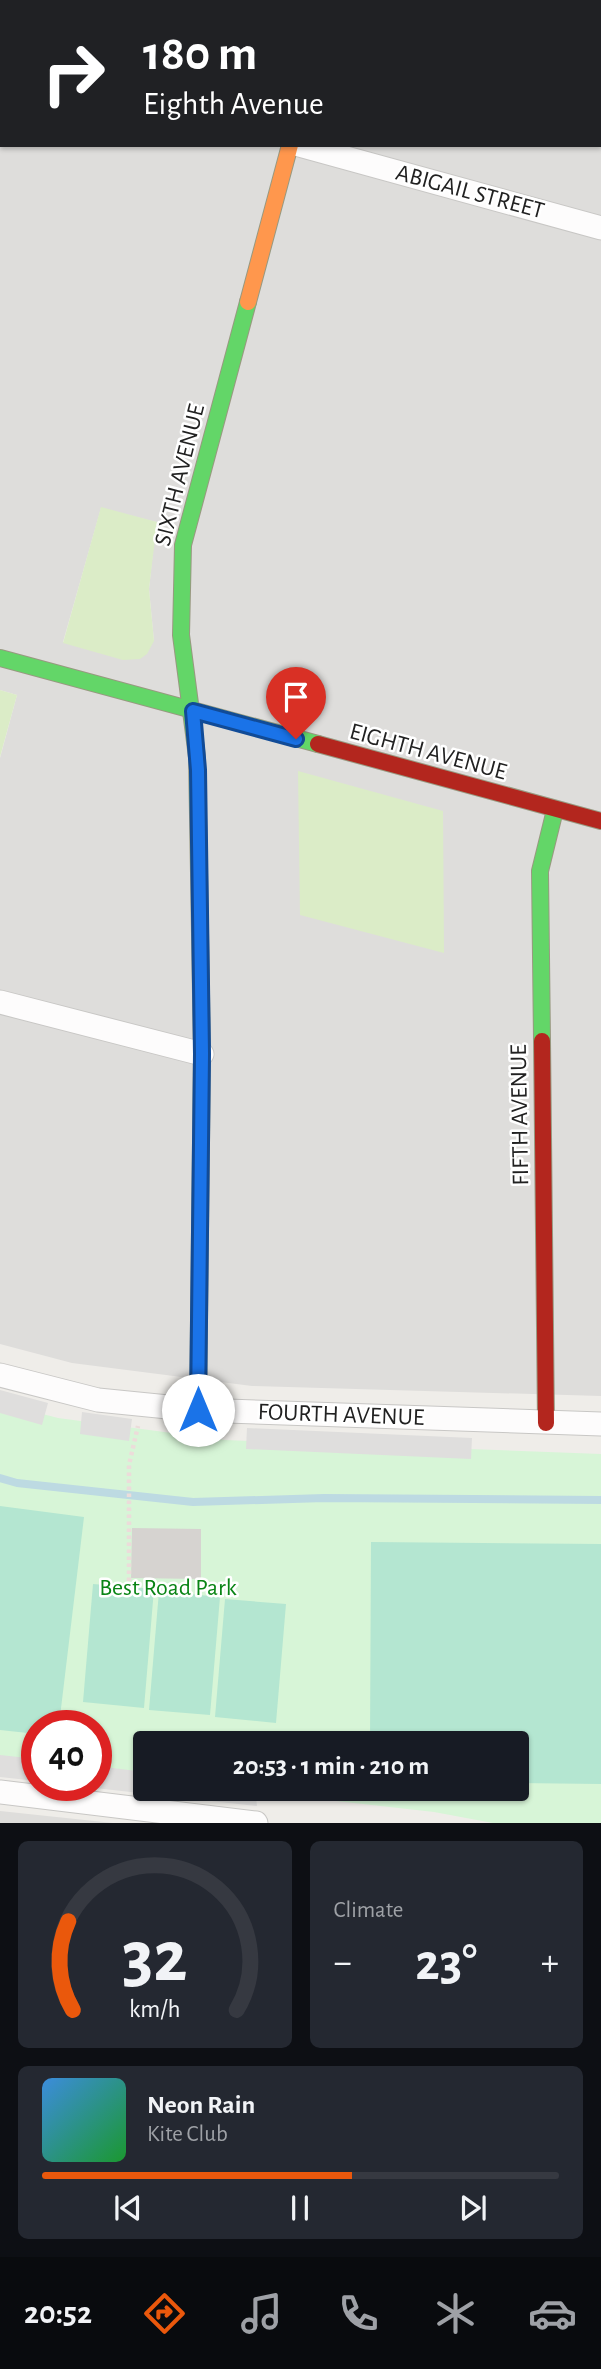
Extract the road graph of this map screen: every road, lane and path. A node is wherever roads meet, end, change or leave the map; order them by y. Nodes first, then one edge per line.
1 (289, 147) edge
2 (306, 147) edge
3 (601, 228) edge
4 (0, 658) edge
5 (193, 711) junction
6 (555, 810) junction
7 (601, 821) edge
8 (0, 1002) edge
9 (202, 1054) junction
10 (0, 1375) edge
11 (142, 1405) junction
12 (198, 1410) junction
13 (546, 1423) junction
14 (601, 1424) edge
15 (129, 1581) dead end
16 (0, 1792) edge
17 (256, 1823) edge

1 - 5 street, SIXTH AVENUE
2 - 3 street, ABIGAIL STREET
4 - 5 street, EIGHTH AVENUE
5 - 6 street, EIGHTH AVENUE
5 - 9 street, SIXTH AVENUE
6 - 7 street, EIGHTH AVENUE
6 - 13 street, FIFTH AVENUE
8 - 9 street
9 - 12 street, SIXTH AVENUE
10 - 11 street, FOURTH AVENUE
11 - 12 street, FOURTH AVENUE
11 - 15 path
12 - 13 street, FOURTH AVENUE
13 - 14 street, FOURTH AVENUE
16 - 17 street

